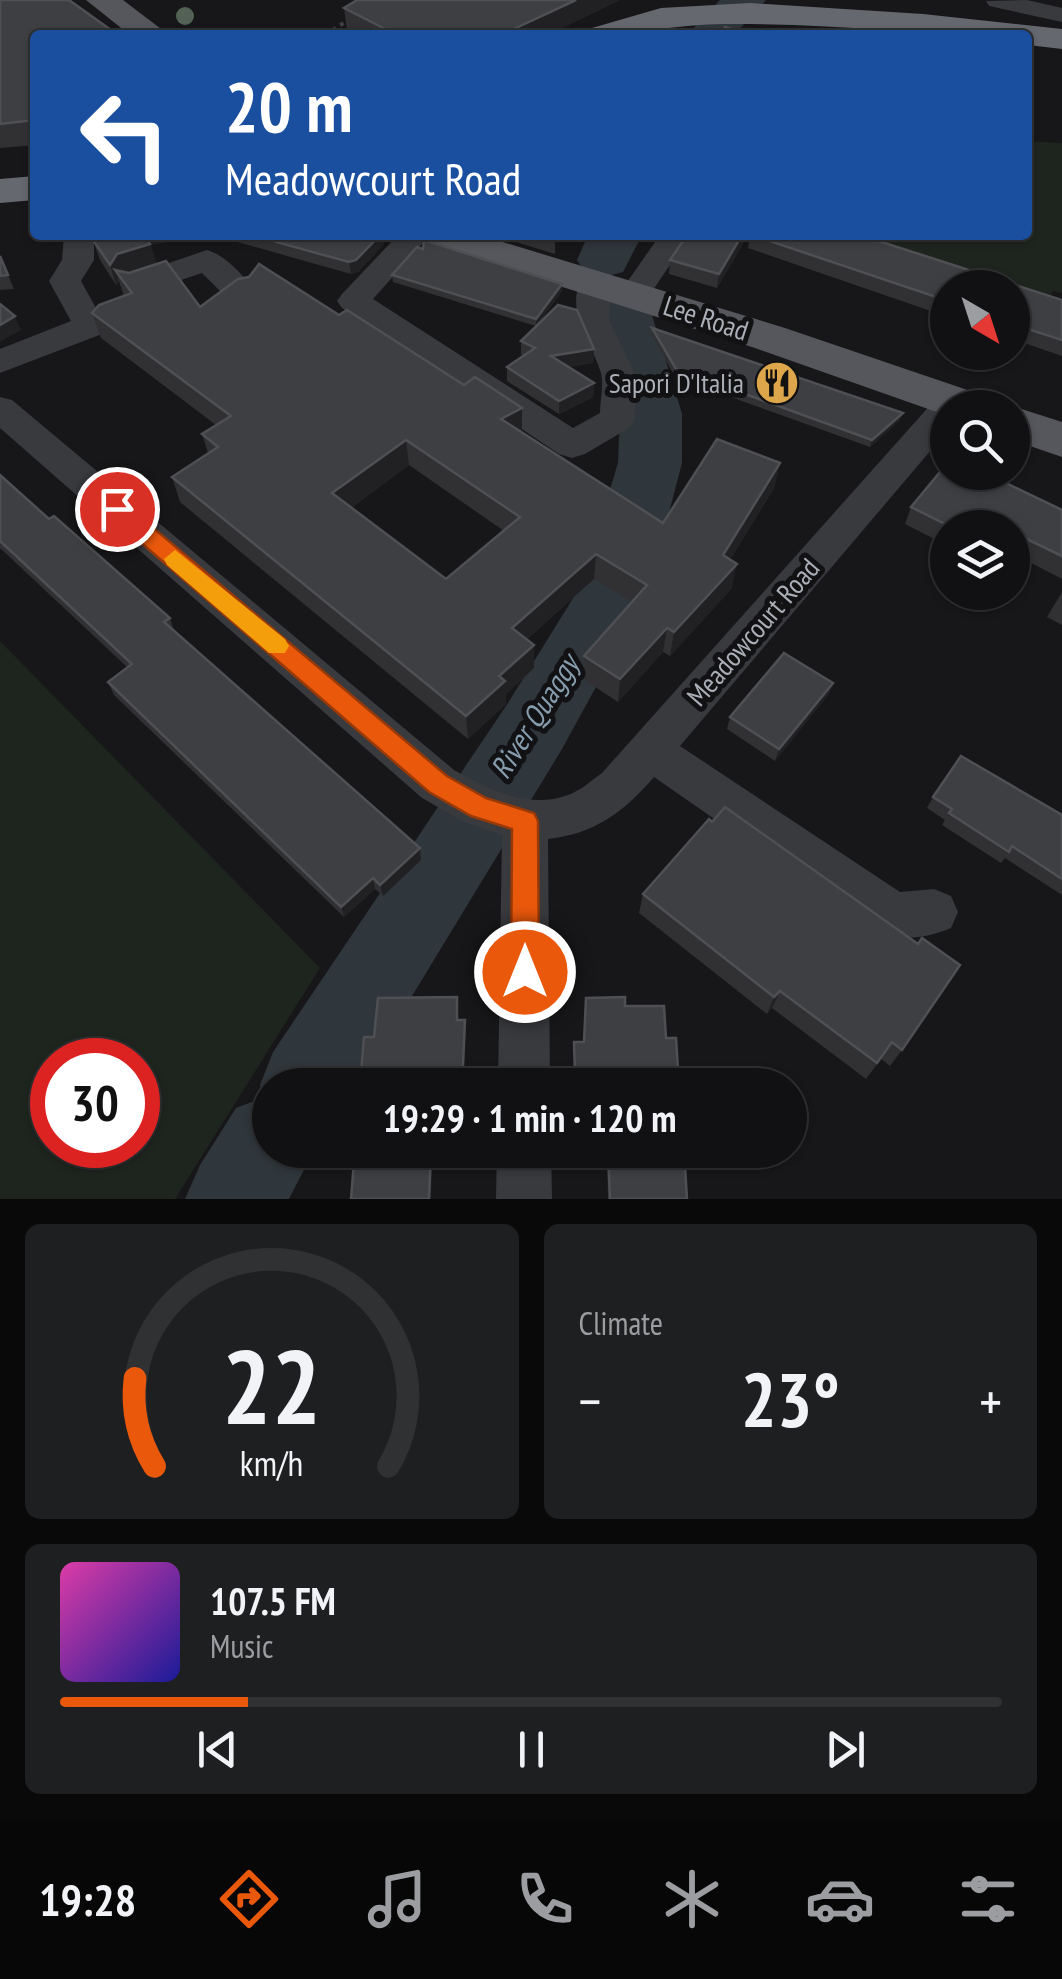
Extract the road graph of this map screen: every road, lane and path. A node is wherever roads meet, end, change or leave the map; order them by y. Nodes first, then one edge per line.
1 (102, 0) edge
2 (998, 0) edge
3 (706, 6) edge
4 (365, 9) edge
5 (1062, 15) edge
6 (971, 28) junction
7 (145, 30) edge
8 (332, 30) edge
9 (620, 30) edge
10 (988, 30) edge
11 (1032, 35) edge
12 (1062, 39) edge
13 (30, 188) edge
14 (0, 191) edge
15 (79, 240) edge
16 (410, 240) edge
17 (454, 240) edge
18 (671, 240) edge
19 (198, 248) edge
20 (136, 284) edge
21 (627, 293) junction
22 (241, 294) edge
23 (0, 362) edge
24 (930, 393) edge
25 (0, 409) edge
26 (1030, 428) edge
27 (930, 440) edge
28 (1062, 440) edge
29 (650, 751) junction
30 (525, 821) junction
31 (934, 912) dead end
32 (524, 1068) edge
33 (524, 1168) edge
34 (524, 1199) edge

1 - 7 main road
2 - 5 street
2 - 6 street
3 - 6 highway
3 - 9 highway
4 - 8 path
6 - 10 highway
11 - 12 highway
13 - 14 highway
15 - 23 street
16 - 21 street
17 - 21 main road, Lee Road
18 - 21 street
19 - 20 street
19 - 22 street
21 - 24 main road, Lee Road
25 - 30 street, Meadowcourt Road
26 - 28 main road
27 - 29 street, Meadowcourt Road
29 - 30 street, Meadowcourt Road
29 - 31 street
30 - 32 street
33 - 34 street

